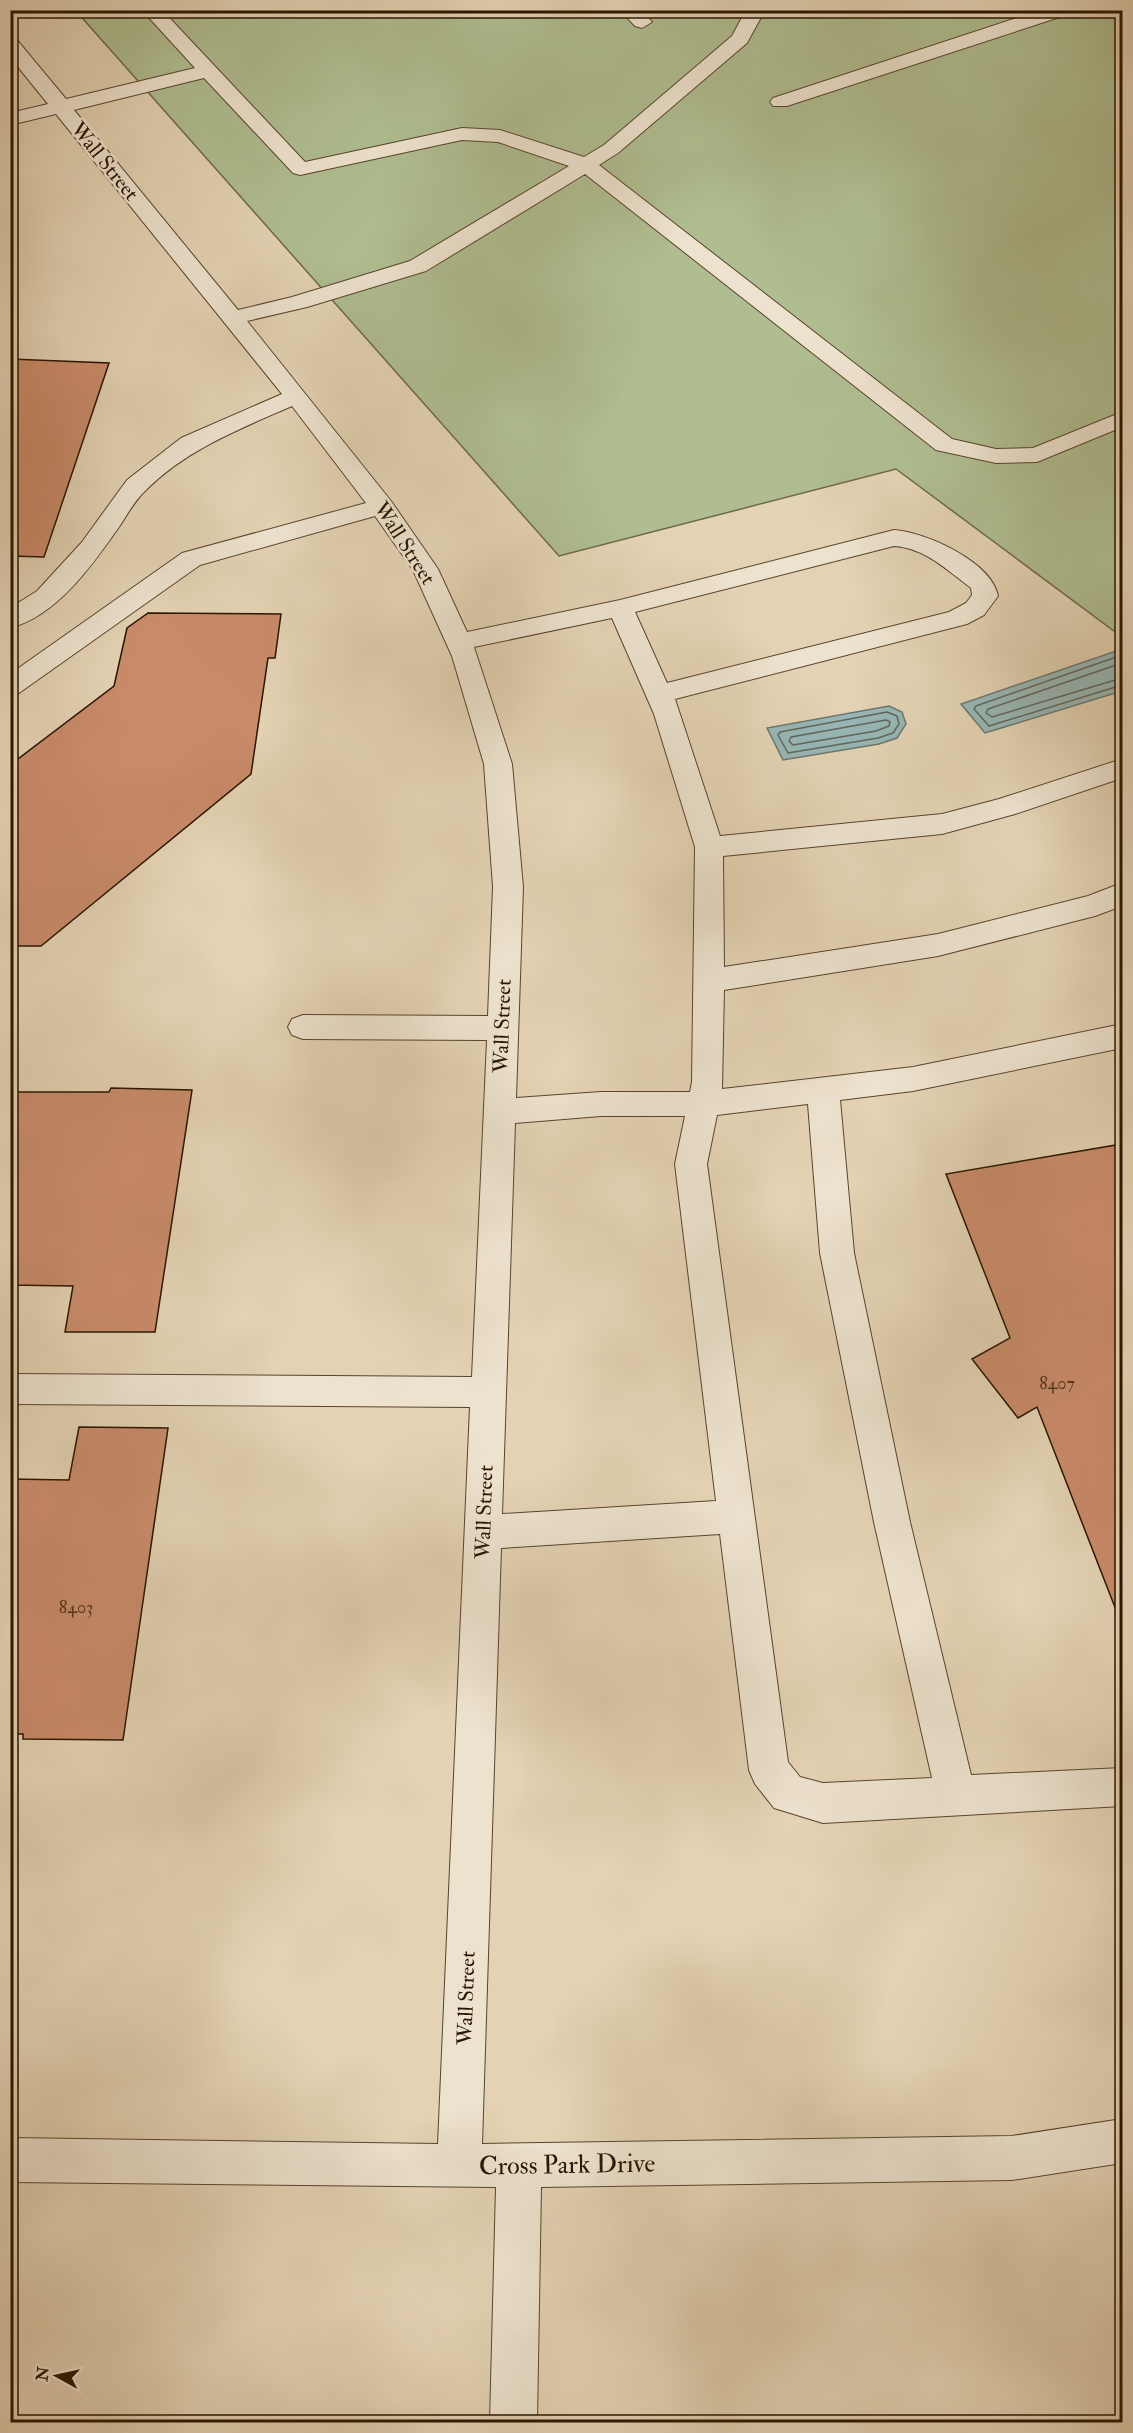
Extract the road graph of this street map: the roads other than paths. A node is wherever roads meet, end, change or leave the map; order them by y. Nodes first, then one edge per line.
1 (152, 10) edge
2 (756, 10) edge
3 (1062, 10) edge
4 (10, 44) edge
5 (208, 71) junction
6 (780, 102) dead end
7 (62, 107) junction
8 (10, 119) edge
9 (585, 164) junction
10 (232, 318) junction
11 (296, 396) junction
12 (1122, 419) edge
13 (382, 506) junction
14 (620, 608) junction
15 (10, 620) edge
16 (459, 642) junction
17 (10, 687) edge
18 (659, 694) junction
19 (1122, 768) edge
20 (709, 847) junction
21 (1122, 894) edge
22 (708, 981) junction
23 (303, 1027) dead end
24 (502, 1028) junction
25 (1122, 1036) edge
26 (823, 1090) junction
27 (701, 1104) junction
28 (499, 1113) junction
29 (10, 1389) edge
30 (488, 1392) junction
31 (736, 1516) junction
32 (483, 1532) junction
33 (1122, 1787) edge
34 (956, 1796) junction
35 (1122, 2140) edge
36 (10, 2160) edge
37 (519, 2165) junction
38 (459, 2166) junction
39 (514, 2422) edge

1 - 5 street
2 - 9 street
3 - 6 street
4 - 7 street, Wall Street
5 - 7 street
5 - 9 street
7 - 8 street
7 - 10 street, Wall Street
9 - 10 street
9 - 12 street
10 - 11 street, Wall Street
11 - 13 street, Wall Street
11 - 15 street
13 - 16 street, Wall Street
13 - 17 street
14 - 16 street
14 - 18 street
14 - 18 street
16 - 24 street, Wall Street
18 - 20 street
19 - 20 street
20 - 22 street
21 - 22 street
22 - 27 street
23 - 24 street
24 - 28 street, Wall Street
25 - 26 street
26 - 27 street
26 - 34 street
27 - 28 street
27 - 31 street
28 - 30 street, Wall Street
29 - 30 street
30 - 32 street, Wall Street
31 - 32 street
31 - 34 street
32 - 38 street, Wall Street
33 - 34 street
35 - 37 street, Cross Park Drive
36 - 38 street, Cross Park Drive
37 - 38 street, Cross Park Drive
37 - 39 street

